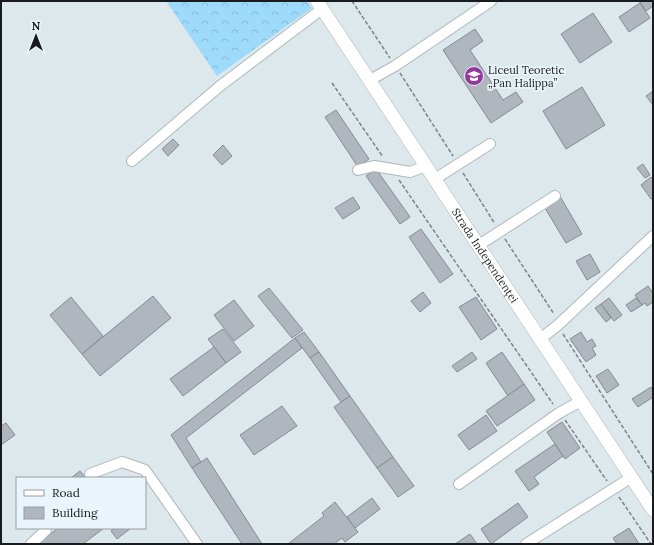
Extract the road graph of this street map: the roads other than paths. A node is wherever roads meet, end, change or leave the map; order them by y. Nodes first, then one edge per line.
1 (491, 1) edge
2 (320, 5) edge
3 (370, 80) junction
4 (490, 144) dead end
5 (132, 161) dead end
6 (426, 166) junction
7 (358, 170) dead end
8 (435, 179) junction
9 (555, 196) dead end
10 (653, 236) edge
11 (478, 245) junction
12 (540, 339) junction
13 (581, 401) junction
14 (90, 474) dead end
15 (632, 478) junction
16 (459, 484) dead end
17 (653, 510) edge
18 (46, 530) dead end
19 (31, 544) edge
20 (197, 544) edge
21 (526, 544) edge

1 - 3 street
2 - 3 main road, Strada Independenței
2 - 5 street
3 - 6 main road, Strada Independenței
4 - 8 street
6 - 7 street
6 - 8 main road, Strada Independenței
8 - 11 main road, Strada Independenței
9 - 11 street
10 - 12 street
11 - 12 main road, Strada Independenței
12 - 13 main road, Strada Independenței
13 - 15 main road, Strada Independenței
13 - 16 street
14 - 20 street
15 - 17 main road, Strada Independenței
15 - 21 street
18 - 19 street

